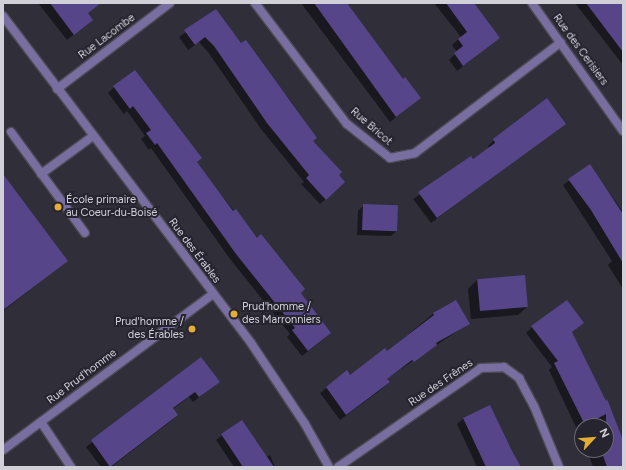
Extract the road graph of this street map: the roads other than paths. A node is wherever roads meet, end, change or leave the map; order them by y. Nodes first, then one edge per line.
1 (170, 3) edge
2 (255, 3) edge
3 (532, 3) edge
4 (3, 16) edge
5 (561, 42) junction
6 (58, 89) junction
7 (623, 131) edge
8 (11, 132) dead end
9 (93, 136) junction
10 (41, 174) junction
11 (85, 233) dead end
12 (213, 294) junction
13 (41, 422) junction
14 (3, 450) edge
15 (71, 467) edge
16 (329, 467) edge
17 (338, 467) edge
18 (559, 467) edge

1 - 6 street, Rue Lacombe
2 - 5 street, Rue Bricot
3 - 5 street, Rue des Cerisiers
4 - 6 street, Rue des Érables
5 - 7 street, Rue des Cerisiers
6 - 9 street, Rue des Érables
8 - 10 street
9 - 10 street
9 - 12 street, Rue des Érables
10 - 11 street
12 - 13 street, Rue Prud'homme
12 - 16 street, Rue des Érables
13 - 14 street, Rue Prud'homme
13 - 15 street
17 - 18 street, Rue des Frênes

